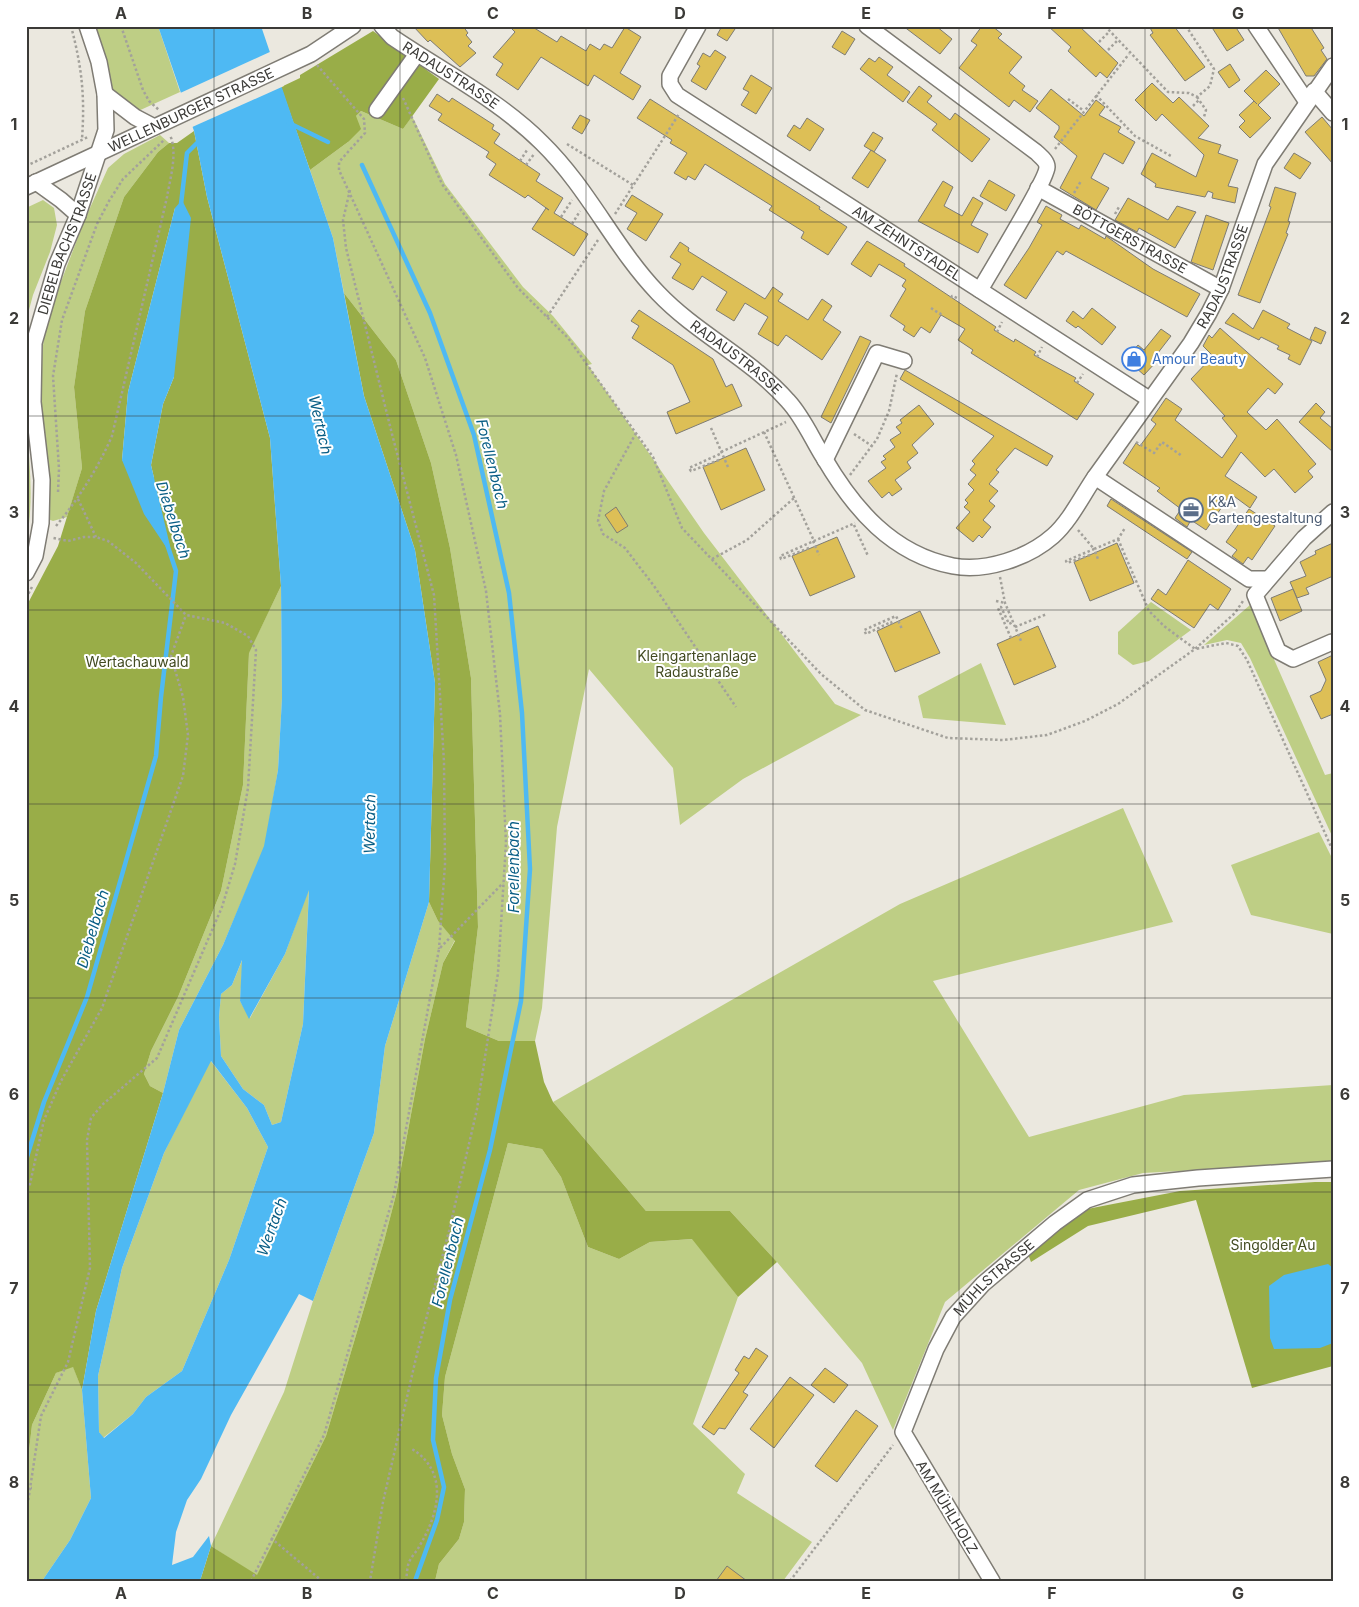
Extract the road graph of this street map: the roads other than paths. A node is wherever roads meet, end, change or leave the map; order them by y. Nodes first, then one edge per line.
1 (87, 26) edge
2 (353, 26) edge
3 (382, 26) edge
4 (698, 26) edge
5 (867, 26) edge
6 (1256, 26) edge
7 (417, 54) junction
8 (1333, 66) edge
9 (105, 94) junction
10 (1311, 96) junction
11 (377, 110) dead end
12 (1333, 113) edge
13 (154, 126) junction
14 (100, 152) junction
15 (31, 185) edge
16 (1038, 188) junction
17 (78, 215) junction
18 (1221, 289) junction
19 (980, 290) junction
20 (904, 361) road end
21 (1149, 399) junction
22 (824, 460) junction
23 (1096, 477) junction
24 (1333, 512) edge
25 (26, 573) edge
26 (1266, 579) junction
27 (1332, 642) edge
28 (1333, 1169) edge
29 (903, 1432) joint
30 (992, 1581) edge

1 - 9 street, DIEBELBACHSTRASSE
2 - 13 street, WELLENBURGER STRASSE
3 - 7 street, RADAUSTRASSE
4 - 19 street, AM ZEHNTSTADEL
5 - 16 street
6 - 10 street
7 - 11 street
7 - 22 street, RADAUSTRASSE
8 - 10 street, RADAUSTRASSE
9 - 13 street
9 - 14 street, DIEBELBACHSTRASSE
10 - 12 street
10 - 18 street, RADAUSTRASSE
13 - 14 street, WELLENBURGER STRASSE
14 - 15 street, WELLENBURGER STRASSE
14 - 17 street, DIEBELBACHSTRASSE
15 - 17 street
16 - 18 street, BÖTTGERSTRASSE
16 - 19 street
17 - 25 street, DIEBELBACHSTRASSE
18 - 21 street, RADAUSTRASSE
19 - 21 street, AM ZEHNTSTADEL
20 - 22 street
21 - 23 street, RADAUSTRASSE
22 - 23 street, RADAUSTRASSE
23 - 26 street
24 - 26 street
26 - 27 street
28 - 29 street, MÜHLSTRASSE
29 - 30 street, AM MÜHLHOLZ

